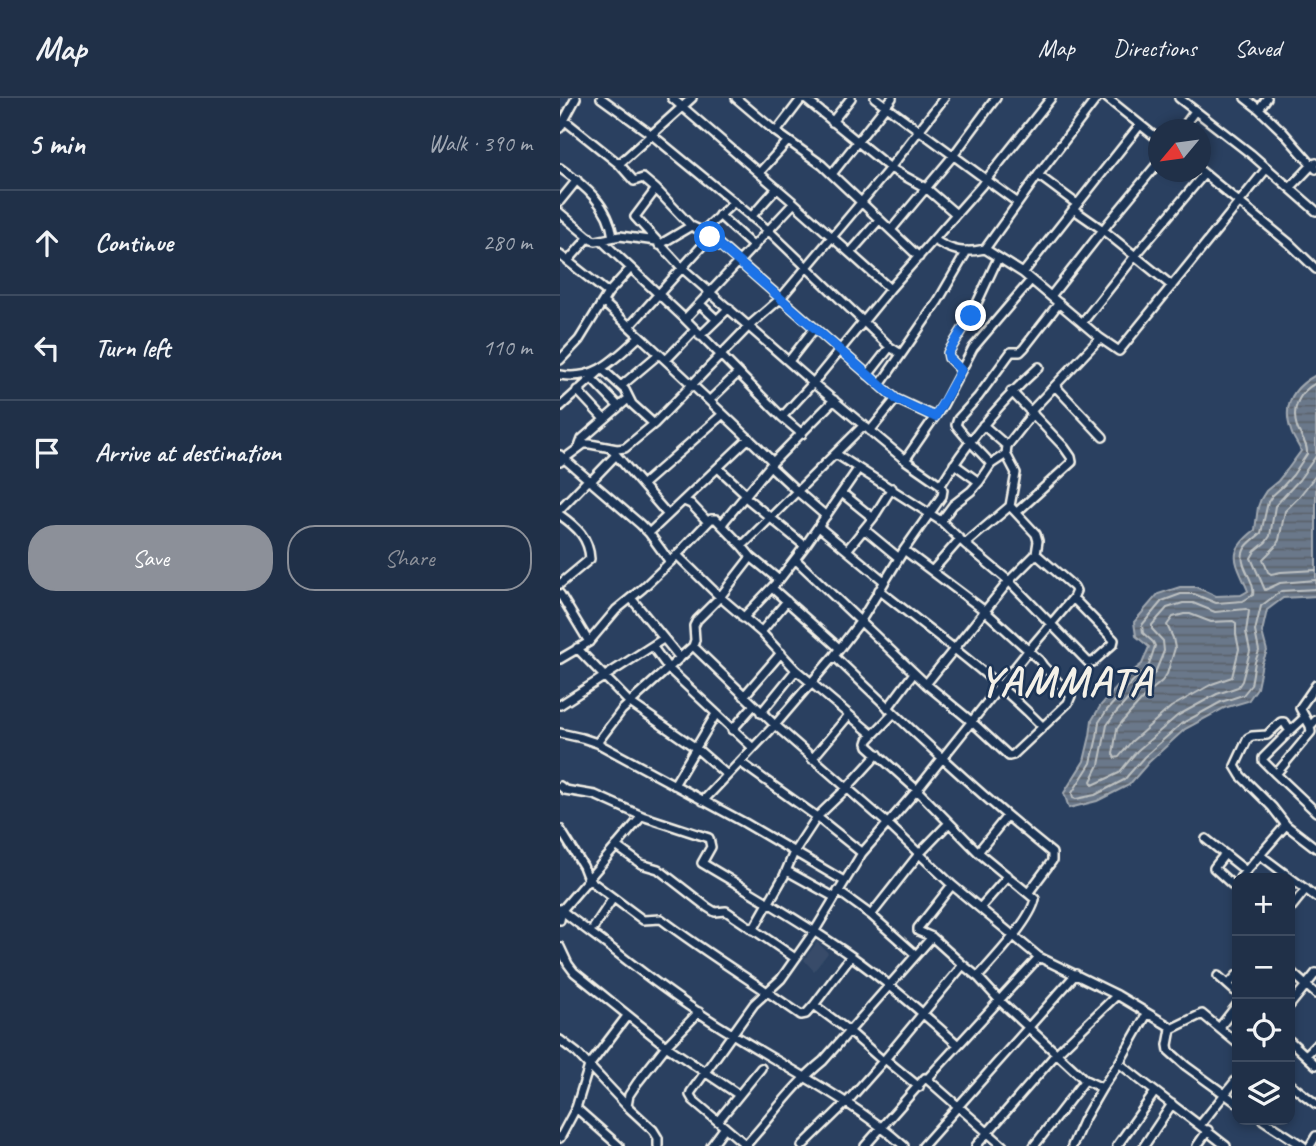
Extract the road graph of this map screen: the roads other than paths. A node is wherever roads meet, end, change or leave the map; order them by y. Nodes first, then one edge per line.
1 (576, 98) edge
2 (601, 98) edge
3 (672, 98) edge
4 (692, 98) edge
5 (736, 98) edge
6 (803, 98) edge
7 (851, 98) edge
8 (875, 98) edge
9 (892, 98) edge
10 (944, 98) edge
11 (996, 98) edge
12 (1051, 98) edge
13 (1097, 98) edge
14 (1107, 98) edge
15 (1179, 98) edge
16 (1245, 98) edge
17 (1267, 98) edge
18 (886, 106) junction
19 (682, 107) junction
20 (1259, 109) junction
21 (1195, 111) junction
22 (1189, 119) edge
23 (564, 120) junction
24 (832, 122) junction
25 (1140, 125) junction
26 (560, 128) edge
27 (920, 131) junction
28 (1148, 131) edge
29 (776, 132) junction
30 (652, 135) junction
31 (788, 141) junction
32 (858, 142) junction
33 (953, 156) junction
34 (619, 164) junction
35 (1315, 166) edge
36 (560, 168) edge
37 (890, 168) junction
38 (1267, 168) junction
39 (759, 173) junction
40 (832, 174) junction
41 (1038, 175) junction
42 (1148, 175) edge
43 (576, 180) junction
44 (985, 180) junction
45 (1211, 180) edge
46 (1194, 182) edge
47 (777, 188) junction
48 (926, 188) junction
49 (1290, 188) junction
50 (656, 189) junction
51 (560, 201) edge
52 (1017, 202) junction
53 (733, 203) junction
54 (794, 203) junction
55 (861, 203) junction
56 (1239, 203) junction
57 (1075, 207) junction
58 (1316, 211) edge
59 (560, 213) edge
60 (956, 214) junction
61 (719, 215) junction
62 (751, 217) junction
63 (879, 220) junction
64 (691, 226) junction
65 (891, 230) junction
66 (1103, 230) junction
67 (769, 232) junction
68 (706, 234) junction
69 (831, 236) junction
70 (589, 237) junction
71 (613, 237) junction
72 (601, 240) junction
73 (934, 240) junction
74 (658, 243) junction
75 (754, 247) junction
76 (985, 249) junction
77 (967, 251) junction
78 (850, 253) junction
79 (560, 255) edge
80 (1135, 256) junction
81 (919, 257) junction
82 (998, 258) junction
83 (568, 261) junction
84 (739, 262) junction
85 (682, 268) junction
86 (630, 269) junction
87 (807, 269) junction
88 (1316, 270) edge
89 (1023, 273) junction
90 (1031, 280) junction
91 (1172, 286) junction
92 (890, 289) junction
93 (711, 292) junction
94 (608, 293) junction
95 (657, 295) junction
96 (1051, 296) junction
97 (780, 299) junction
98 (603, 302) junction
99 (1059, 303) junction
100 (700, 304) junction
101 (729, 308) junction
102 (716, 319) junction
103 (685, 320) junction
104 (863, 321) junction
105 (1082, 323) junction
106 (630, 326) junction
107 (750, 327) junction
108 (814, 329) junction
109 (698, 333) junction
110 (640, 336) junction
111 (1100, 338) junction
112 (890, 347) junction
113 (560, 348) edge
114 (839, 351) junction
115 (567, 353) junction
116 (901, 354) junction
117 (659, 355) junction
118 (721, 356) junction
119 (560, 360) edge
120 (666, 360) junction
121 (789, 361) junction
122 (1039, 367) dead end
123 (602, 369) junction
124 (961, 370) junction
125 (738, 373) junction
126 (560, 374) edge
127 (868, 375) junction
128 (591, 378) junction
129 (813, 383) junction
130 (692, 384) junction
131 (880, 385) junction
132 (621, 386) junction
133 (1055, 386) junction
134 (577, 390) junction
135 (1011, 391) junction
136 (628, 399) junction
137 (896, 399) junction
138 (710, 400) junction
139 (834, 400) junction
140 (560, 407) edge
141 (619, 407) junction
142 (1032, 412) junction
143 (723, 414) junction
144 (782, 417) junction
145 (935, 417) junction
146 (604, 419) junction
147 (654, 424) junction
148 (983, 425) junction
149 (867, 428) junction
150 (802, 434) junction
151 (1103, 437) dead end
152 (748, 438) junction
153 (971, 440) junction
154 (579, 447) junction
155 (1006, 450) junction
156 (613, 452) junction
157 (836, 454) junction
158 (561, 458) edge
159 (905, 460) junction
160 (772, 464) junction
161 (954, 464) junction
162 (991, 464) junction
163 (718, 468) junction
164 (858, 469) junction
165 (589, 481) junction
166 (979, 482) junction
167 (642, 485) junction
168 (941, 485) junction
169 (892, 488) junction
170 (797, 492) junction
171 (842, 493) junction
172 (745, 495) junction
173 (684, 501) junction
174 (560, 509) edge
175 (1013, 509) junction
176 (929, 514) junction
177 (560, 515) edge
178 (668, 515) junction
179 (826, 516) junction
180 (771, 518) junction
181 (873, 518) junction
182 (941, 521) junction
183 (708, 522) junction
184 (722, 524) junction
185 (819, 527) junction
186 (864, 529) junction
187 (649, 533) junction
188 (963, 542) junction
189 (742, 546) junction
190 (805, 546) junction
191 (848, 550) junction
192 (904, 550) junction
193 (1036, 554) junction
194 (677, 555) junction
195 (751, 557) junction
196 (899, 558) junction
197 (795, 559) junction
198 (670, 562) junction
199 (932, 571) junction
200 (779, 580) junction
201 (1009, 580) junction
202 (884, 581) junction
203 (560, 584) edge
204 (772, 588) junction
205 (879, 590) junction
206 (560, 594) edge
207 (720, 597) junction
208 (631, 598) junction
209 (1073, 598) junction
210 (787, 601) junction
211 (985, 611) junction
212 (744, 618) junction
213 (860, 622) junction
214 (1052, 623) junction
215 (761, 632) junction
216 (663, 639) junction
217 (589, 642) junction
218 (652, 646) junction
219 (693, 646) junction
220 (577, 648) junction
221 (954, 649) junction
222 (1028, 651) junction
223 (836, 652) junction
224 (781, 653) junction
225 (680, 658) junction
226 (560, 659) edge
227 (669, 669) junction
228 (796, 670) junction
229 (914, 673) junction
230 (605, 676) junction
231 (810, 683) junction
232 (926, 684) junction
233 (1316, 685) edge
234 (999, 687) junction
235 (744, 696) junction
236 (629, 702) junction
237 (560, 705) edge
238 (754, 705) junction
239 (891, 710) junction
240 (761, 713) junction
241 (716, 714) junction
242 (849, 715) junction
243 (1305, 716) junction
244 (971, 720) junction
245 (1313, 723) edge
246 (775, 726) junction
247 (1042, 726) junction
248 (732, 730) junction
249 (1290, 730) junction
250 (560, 733) edge
251 (873, 735) junction
252 (597, 743) junction
253 (696, 748) junction
254 (753, 748) junction
255 (878, 754) junction
256 (811, 759) junction
257 (941, 759) junction
258 (740, 762) junction
259 (1276, 774) junction
260 (727, 775) junction
261 (674, 785) junction
262 (560, 786) edge
263 (846, 789) junction
264 (917, 790) junction
265 (704, 801) junction
266 (1316, 811) edge
267 (642, 816) junction
268 (817, 817) junction
269 (1006, 817) junction
270 (888, 824) junction
271 (948, 824) junction
272 (1286, 825) junction
273 (560, 829) edge
274 (1206, 839) dead end
275 (616, 846) junction
276 (1316, 848) edge
277 (794, 852) junction
278 (978, 852) junction
279 (862, 853) junction
280 (919, 854) junction
281 (1225, 855) junction
282 (1260, 855) junction
283 (787, 871) junction
284 (1246, 871) joint
285 (1008, 876) junction
286 (588, 879) junction
287 (1232, 880) edge
288 (844, 881) junction
289 (952, 885) junction
290 (1306, 889) junction
291 (1029, 892) junction
292 (836, 894) junction
293 (1316, 897) edge
294 (613, 898) junction
295 (1295, 903) edge
296 (769, 904) junction
297 (980, 908) junction
298 (561, 909) edge
299 (871, 915) junction
300 (560, 920) edge
301 (594, 927) dead end
302 (753, 930) junction
303 (814, 932) junction
304 (932, 937) junction
305 (1013, 937) junction
306 (560, 947) edge
307 (916, 955) junction
308 (851, 956) junction
309 (1039, 957) junction
310 (795, 958) junction
311 (963, 965) junction
312 (1316, 973) edge
313 (1076, 974) junction
314 (1295, 975) edge
315 (1218, 976) dead end
316 (978, 977) junction
317 (1232, 981) edge
318 (1228, 985) junction
319 (1307, 985) junction
320 (890, 986) junction
321 (1232, 989) edge
322 (768, 991) junction
323 (1316, 994) edge
324 (1117, 995) junction
325 (1295, 999) edge
326 (1000, 1001) junction
327 (814, 1005) junction
328 (1232, 1011) edge
329 (699, 1012) junction
330 (923, 1013) junction
331 (1147, 1014) junction
332 (627, 1016) junction
333 (1030, 1028) junction
334 (1219, 1028) junction
335 (1171, 1029) junction
336 (849, 1031) junction
337 (732, 1034) junction
338 (1232, 1039) edge
339 (560, 1040) edge
340 (958, 1045) junction
341 (1295, 1045) edge
342 (1316, 1045) edge
343 (666, 1046) junction
344 (1056, 1054) junction
345 (1306, 1055) junction
346 (884, 1060) junction
347 (1119, 1063) junction
348 (1316, 1065) edge
349 (589, 1066) junction
350 (761, 1068) dead end
351 (705, 1073) junction
352 (803, 1077) junction
353 (927, 1079) junction
354 (1085, 1080) junction
355 (1232, 1086) edge
356 (919, 1087) junction
357 (1102, 1088) junction
358 (1295, 1088) edge
359 (1155, 1092) junction
360 (1225, 1095) junction
361 (739, 1096) junction
362 (1232, 1100) edge
363 (848, 1102) junction
364 (1172, 1104) junction
365 (1316, 1104) edge
366 (627, 1106) junction
367 (957, 1106) junction
368 (576, 1108) junction
369 (718, 1121) junction
370 (1200, 1124) junction
371 (1271, 1125) edge
372 (725, 1127) junction
373 (882, 1127) junction
374 (1208, 1130) junction
375 (988, 1133) junction
376 (1316, 1136) edge
377 (560, 1138) edge
378 (618, 1146) edge
379 (658, 1146) edge
380 (711, 1146) edge
381 (746, 1146) edge
382 (803, 1146) edge
383 (864, 1146) edge
384 (904, 1146) edge
385 (923, 1146) edge
386 (976, 1146) edge
387 (1003, 1146) edge
388 (1034, 1146) edge
389 (1072, 1146) edge
390 (1117, 1146) edge
391 (1144, 1146) edge
392 (1197, 1146) edge
393 (1226, 1146) edge
394 (1303, 1146) edge
395 (1310, 1146) edge

1 - 23 street
2 - 30 street
3 - 19 street
4 - 19 street
5 - 29 street
6 - 24 street
6 - 29 street
7 - 24 street
8 - 18 street
9 - 18 street
10 - 27 street
11 - 33 street
12 - 44 street
13 - 41 street
14 - 25 street
15 - 21 street
16 - 20 street
17 - 20 street
18 - 27 street
18 - 32 street
19 - 30 street
19 - 39 street
20 - 35 street
21 - 22 street
21 - 38 street
23 - 26 street
23 - 34 street
24 - 32 street
25 - 28 street
25 - 57 street
27 - 33 street
27 - 37 street
29 - 31 street
30 - 34 street
30 - 53 street
31 - 39 street
31 - 40 street
32 - 37 street
32 - 40 street
33 - 44 street
33 - 48 street
34 - 50 street
35 - 49 street
36 - 43 street
37 - 48 street
37 - 55 street
38 - 49 street
38 - 56 street
39 - 47 street
40 - 55 street
41 - 52 street
41 - 57 street
42 - 66 street
43 - 51 street
43 - 71 street
44 - 52 street
44 - 60 street
45 - 56 street
46 - 80 street
47 - 54 street
47 - 62 street
48 - 60 street
48 - 65 street
49 - 58 street
50 - 64 street
50 - 74 street
52 - 76 street
53 - 61 street
53 - 62 street
54 - 67 street
54 - 69 street
55 - 63 street
55 - 69 street
56 - 88 street
56 - 91 street
57 - 66 street
57 - 89 street
59 - 70 street
60 - 73 street
61 - 68 street
61 - 75 street
62 - 67 street
63 - 65 street
63 - 78 street
64 - 68 street
64 - 74 street
65 - 81 street
66 - 80 street
66 - 96 street
67 - 75 street
67 - 87 street
68 - 84 street
68 - 85 street
69 - 78 street
69 - 87 street
70 - 72 street
70 - 83 street
71 - 72 street
71 - 74 street
72 - 86 street
73 - 77 street
73 - 81 street
74 - 85 street
75 - 84 street
76 - 77 street
76 - 82 street
77 - 116 street
78 - 92 street
79 - 83 street
80 - 91 street
80 - 105 street
81 - 92 street
82 - 89 street
82 - 124 street
83 - 94 street
84 - 93 street
84 - 97 street
85 - 93 street
85 - 95 street
86 - 94 street
86 - 95 street
87 - 97 street
87 - 104 street
89 - 90 street
90 - 96 street
90 - 124 street
91 - 111 street
92 - 104 street
93 - 100 street
93 - 101 street
94 - 98 street
95 - 103 street
95 - 106 street
96 - 99 street
97 - 107 street
97 - 108 street
98 - 106 street
98 - 115 street
99 - 105 street
99 - 153 street
100 - 102 street
100 - 103 street
101 - 102 street
101 - 107 street
102 - 109 street
103 - 109 street
104 - 112 street
104 - 114 street
105 - 111 street
106 - 110 street
107 - 118 street
107 - 121 street
108 - 114 street
108 - 121 street
109 - 118 street
109 - 120 street
110 - 117 street
110 - 123 street
111 - 133 street
112 - 116 street
112 - 127 street
113 - 115 street
114 - 127 street
114 - 129 street
115 - 119 street
116 - 131 street
117 - 120 street
117 - 132 street
118 - 125 street
118 - 130 street
120 - 130 street
121 - 129 street
122 - 135 street
123 - 126 street
123 - 128 street
123 - 132 street
124 - 145 street
125 - 138 street
125 - 144 street
127 - 131 street
128 - 134 street
128 - 141 street
129 - 139 street
129 - 144 street
130 - 138 street
130 - 147 street
131 - 137 street
132 - 136 street
133 - 142 street
133 - 151 street
134 - 140 street
134 - 146 street
135 - 142 street
135 - 148 street
136 - 141 street
136 - 147 street
137 - 145 street
137 - 149 street
138 - 143 street
139 - 149 street
139 - 150 street
141 - 146 street
142 - 155 street
142 - 175 street
143 - 152 street
143 - 167 street
144 - 150 street
145 - 159 street
146 - 154 street
147 - 156 street
148 - 153 street
148 - 155 street
149 - 157 street
149 - 159 street
150 - 160 street
152 - 160 street
152 - 163 street
153 - 161 street
153 - 162 street
154 - 156 street
154 - 158 street
155 - 162 street
155 - 175 street
156 - 165 street
156 - 167 street
157 - 164 street
157 - 170 street
158 - 165 street
159 - 168 street
160 - 170 street
160 - 172 street
161 - 166 street
161 - 168 street
162 - 166 street
163 - 172 street
163 - 173 street
164 - 169 street
164 - 171 street
165 - 174 street
165 - 187 street
166 - 182 street
167 - 178 street
168 - 176 street
169 - 176 street
169 - 181 street
170 - 179 street
170 - 180 street
171 - 179 street
171 - 181 street
172 - 180 street
172 - 184 street
173 - 178 street
173 - 183 street
175 - 188 street
175 - 193 street
176 - 182 street
176 - 192 street
177 - 203 street
178 - 187 street
179 - 185 street
180 - 189 street
180 - 190 street
181 - 186 street
182 - 188 street
183 - 184 street
183 - 194 street
184 - 189 street
185 - 190 street
185 - 191 street
186 - 191 street
186 - 196 street
187 - 198 street
188 - 199 street
188 - 201 street
189 - 195 street
190 - 197 street
191 - 202 street
192 - 196 street
192 - 199 street
193 - 201 street
193 - 209 street
194 - 198 street
194 - 207 street
195 - 200 street
195 - 207 street
196 - 202 street
197 - 200 street
197 - 213 street
198 - 208 street
199 - 211 street
200 - 204 street
201 - 211 street
201 - 214 street
202 - 205 street
204 - 210 street
204 - 212 street
205 - 213 street
205 - 221 street
206 - 217 street
207 - 212 street
207 - 219 street
208 - 216 street
208 - 217 street
209 - 214 street
209 - 214 street
210 - 215 street
210 - 223 street
211 - 221 street
211 - 222 street
212 - 215 street
213 - 223 street
213 - 229 street
214 - 222 street
215 - 224 street
216 - 218 street
216 - 225 street
217 - 220 street
218 - 227 street
218 - 230 street
219 - 225 street
219 - 235 street
220 - 226 street
220 - 230 street
221 - 232 street
221 - 234 street
222 - 234 street
222 - 247 street
223 - 231 street
223 - 239 street
224 - 228 street
224 - 235 street
225 - 227 street
227 - 236 street
227 - 241 street
228 - 231 street
228 - 240 street
229 - 232 street
229 - 239 street
230 - 236 street
230 - 237 street
231 - 242 street
231 - 246 street
232 - 244 street
233 - 243 street
234 - 244 street
234 - 247 street
235 - 238 street
236 - 252 street
236 - 253 street
238 - 240 street
238 - 248 street
239 - 251 street
239 - 257 street
240 - 246 street
241 - 248 street
241 - 253 street
242 - 251 street
242 - 256 street
243 - 245 street
243 - 249 street
244 - 247 street
244 - 257 street
245 - 259 street
246 - 254 street
246 - 256 street
248 - 254 street
249 - 259 street
249 - 272 street
250 - 252 street
251 - 255 street
252 - 261 street
253 - 260 street
253 - 261 street
254 - 258 street
255 - 263 street
255 - 264 street
256 - 263 street
257 - 264 street
257 - 269 street
258 - 260 street
258 - 268 street
259 - 266 street
260 - 265 street
261 - 265 street
262 - 267 street
263 - 268 street
263 - 270 street
264 - 270 street
264 - 271 street
265 - 277 street
267 - 275 street
267 - 296 street
268 - 277 street
268 - 279 street
269 - 278 street
269 - 291 street
270 - 279 street
270 - 280 street
271 - 278 street
271 - 280 street
272 - 276 street
272 - 282 street
273 - 286 street
274 - 281 street
275 - 286 street
275 - 302 street
277 - 283 street
277 - 288 street
278 - 285 street
279 - 288 street
280 - 289 street
280 - 299 street
281 - 284 street
281 - 287 street
282 - 284 street
282 - 290 street
283 - 292 street
283 - 296 street
285 - 291 street
285 - 297 street
286 - 294 street
286 - 298 street
288 - 292 street
289 - 297 street
289 - 304 street
290 - 293 street
290 - 295 street
291 - 305 street
292 - 299 street
292 - 303 street
294 - 301 street
294 - 322 street
296 - 302 street
296 - 303 street
297 - 305 street
298 - 300 street
298 - 329 street
299 - 307 street
302 - 310 street
303 - 308 street
303 - 310 street
304 - 307 street
304 - 311 street
305 - 309 street
305 - 316 street
306 - 332 street
307 - 320 street
308 - 320 street
308 - 327 street
309 - 313 street
309 - 326 street
310 - 322 street
311 - 316 street
311 - 330 street
312 - 319 street
313 - 324 street
313 - 333 street
314 - 319 street
315 - 318 street
316 - 326 street
317 - 318 street
318 - 321 street
319 - 323 street
319 - 325 street
320 - 330 street
320 - 336 street
322 - 327 street
322 - 337 street
324 - 331 street
324 - 344 street
326 - 333 street
326 - 340 street
327 - 336 street
328 - 334 street
329 - 337 street
329 - 343 street
330 - 340 street
330 - 346 street
331 - 335 street
331 - 347 street
332 - 343 street
332 - 349 street
333 - 344 street
333 - 367 street
334 - 335 street
334 - 338 street
335 - 360 street
336 - 346 street
336 - 352 street
337 - 351 street
337 - 352 street
339 - 349 street
340 - 353 street
341 - 345 street
342 - 345 street
343 - 351 street
343 - 366 street
344 - 354 street
344 - 375 street
345 - 348 street
346 - 356 street
346 - 363 street
347 - 357 street
347 - 359 street
349 - 366 street
349 - 368 street
350 - 361 street
351 - 361 street
351 - 369 street
352 - 363 street
352 - 381 street
353 - 356 street
353 - 367 street
354 - 357 street
354 - 388 street
355 - 360 street
356 - 373 street
357 - 389 street
358 - 365 street
359 - 364 street
359 - 390 street
360 - 362 street
360 - 370 street
361 - 369 street
363 - 373 street
363 - 382 street
364 - 370 street
364 - 391 street
366 - 379 street
367 - 375 street
367 - 385 street
368 - 377 street
368 - 378 street
369 - 372 street
370 - 374 street
371 - 394 street
372 - 380 street
372 - 381 street
373 - 383 street
373 - 384 street
374 - 392 street
374 - 393 street
375 - 386 street
375 - 387 street
376 - 395 street

